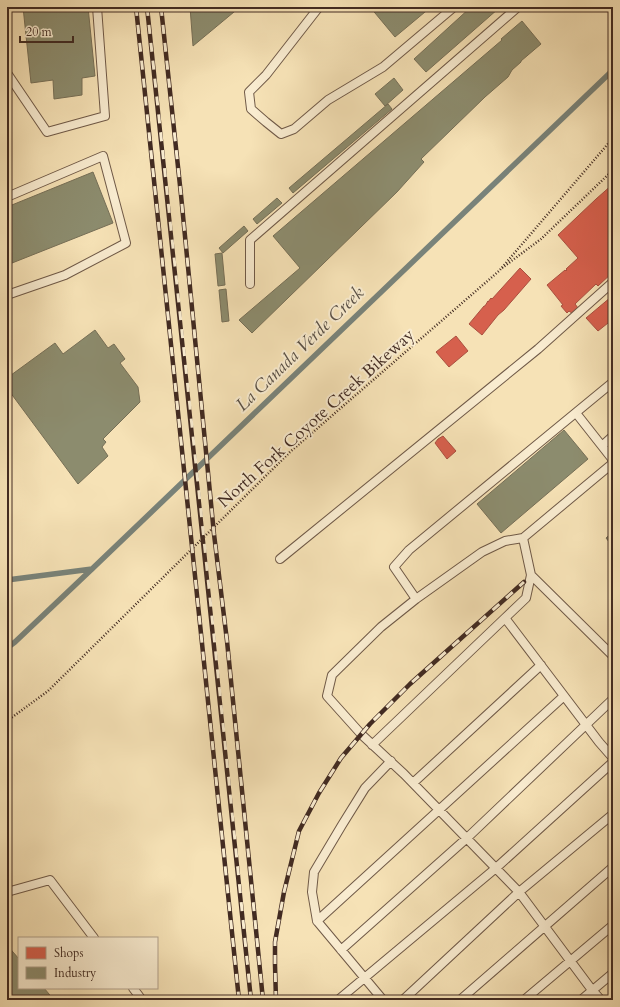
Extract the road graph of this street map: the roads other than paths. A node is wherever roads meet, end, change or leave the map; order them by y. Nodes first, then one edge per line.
1 (97, 7) edge
2 (319, 7) edge
3 (454, 7) edge
4 (518, 7) edge
5 (7, 73) edge
6 (7, 196) edge
7 (613, 282) edge
8 (250, 284) dead end
9 (7, 295) edge
10 (613, 382) edge
11 (576, 413) junction
12 (613, 436) edge
13 (602, 446) junction
14 (613, 460) edge
15 (613, 463) edge
16 (522, 538) junction
17 (280, 559) dead end
18 (531, 575) junction
19 (416, 599) junction
20 (505, 618) junction
21 (613, 656) edge
22 (541, 665) junction
23 (564, 696) junction
24 (613, 699) edge
25 (586, 725) junction
26 (372, 745) junction
27 (613, 758) edge
28 (391, 762) junction
29 (613, 762) edge
30 (413, 783) junction
31 (439, 810) junction
32 (613, 814) edge
33 (467, 838) junction
34 (613, 867) edge
35 (496, 868) junction
36 (7, 892) edge
37 (519, 892) junction
38 (317, 921) junction
39 (613, 925) edge
40 (545, 926) junction
41 (93, 937) edge
42 (341, 950) junction
43 (571, 961) junction
44 (613, 973) edge
45 (364, 978) junction
46 (134, 989) edge
47 (592, 990) junction
48 (381, 999) edge
49 (142, 1000) edge
50 (338, 1000) edge
51 (403, 1000) edge
52 (460, 1000) edge
53 (524, 1000) edge
54 (581, 1000) edge
55 (601, 1000) edge

1 - 5 lane
2 - 3 lane
4 - 8 lane
6 - 9 lane
7 - 17 lane
10 - 11 lane
11 - 13 lane
11 - 19 lane
12 - 13 lane
13 - 14 lane
15 - 16 lane
16 - 18 lane
16 - 19 lane
18 - 20 lane
18 - 21 lane
19 - 26 lane
20 - 22 lane
20 - 26 lane
22 - 23 lane
22 - 30 lane
23 - 25 lane
23 - 31 lane
24 - 25 lane
25 - 27 lane
25 - 33 lane
26 - 28 lane
28 - 30 lane
28 - 38 lane
29 - 35 lane
30 - 31 lane
31 - 33 lane
31 - 38 lane
32 - 37 lane
33 - 35 lane
33 - 42 lane
34 - 40 lane
35 - 37 lane
35 - 45 lane
36 - 41 lane
37 - 40 lane
37 - 51 lane
38 - 42 lane
39 - 43 lane
40 - 43 lane
40 - 52 lane
42 - 45 lane
43 - 47 lane
43 - 53 lane
44 - 47 lane
45 - 48 lane
45 - 50 lane
46 - 49 lane
47 - 54 lane
47 - 55 lane

